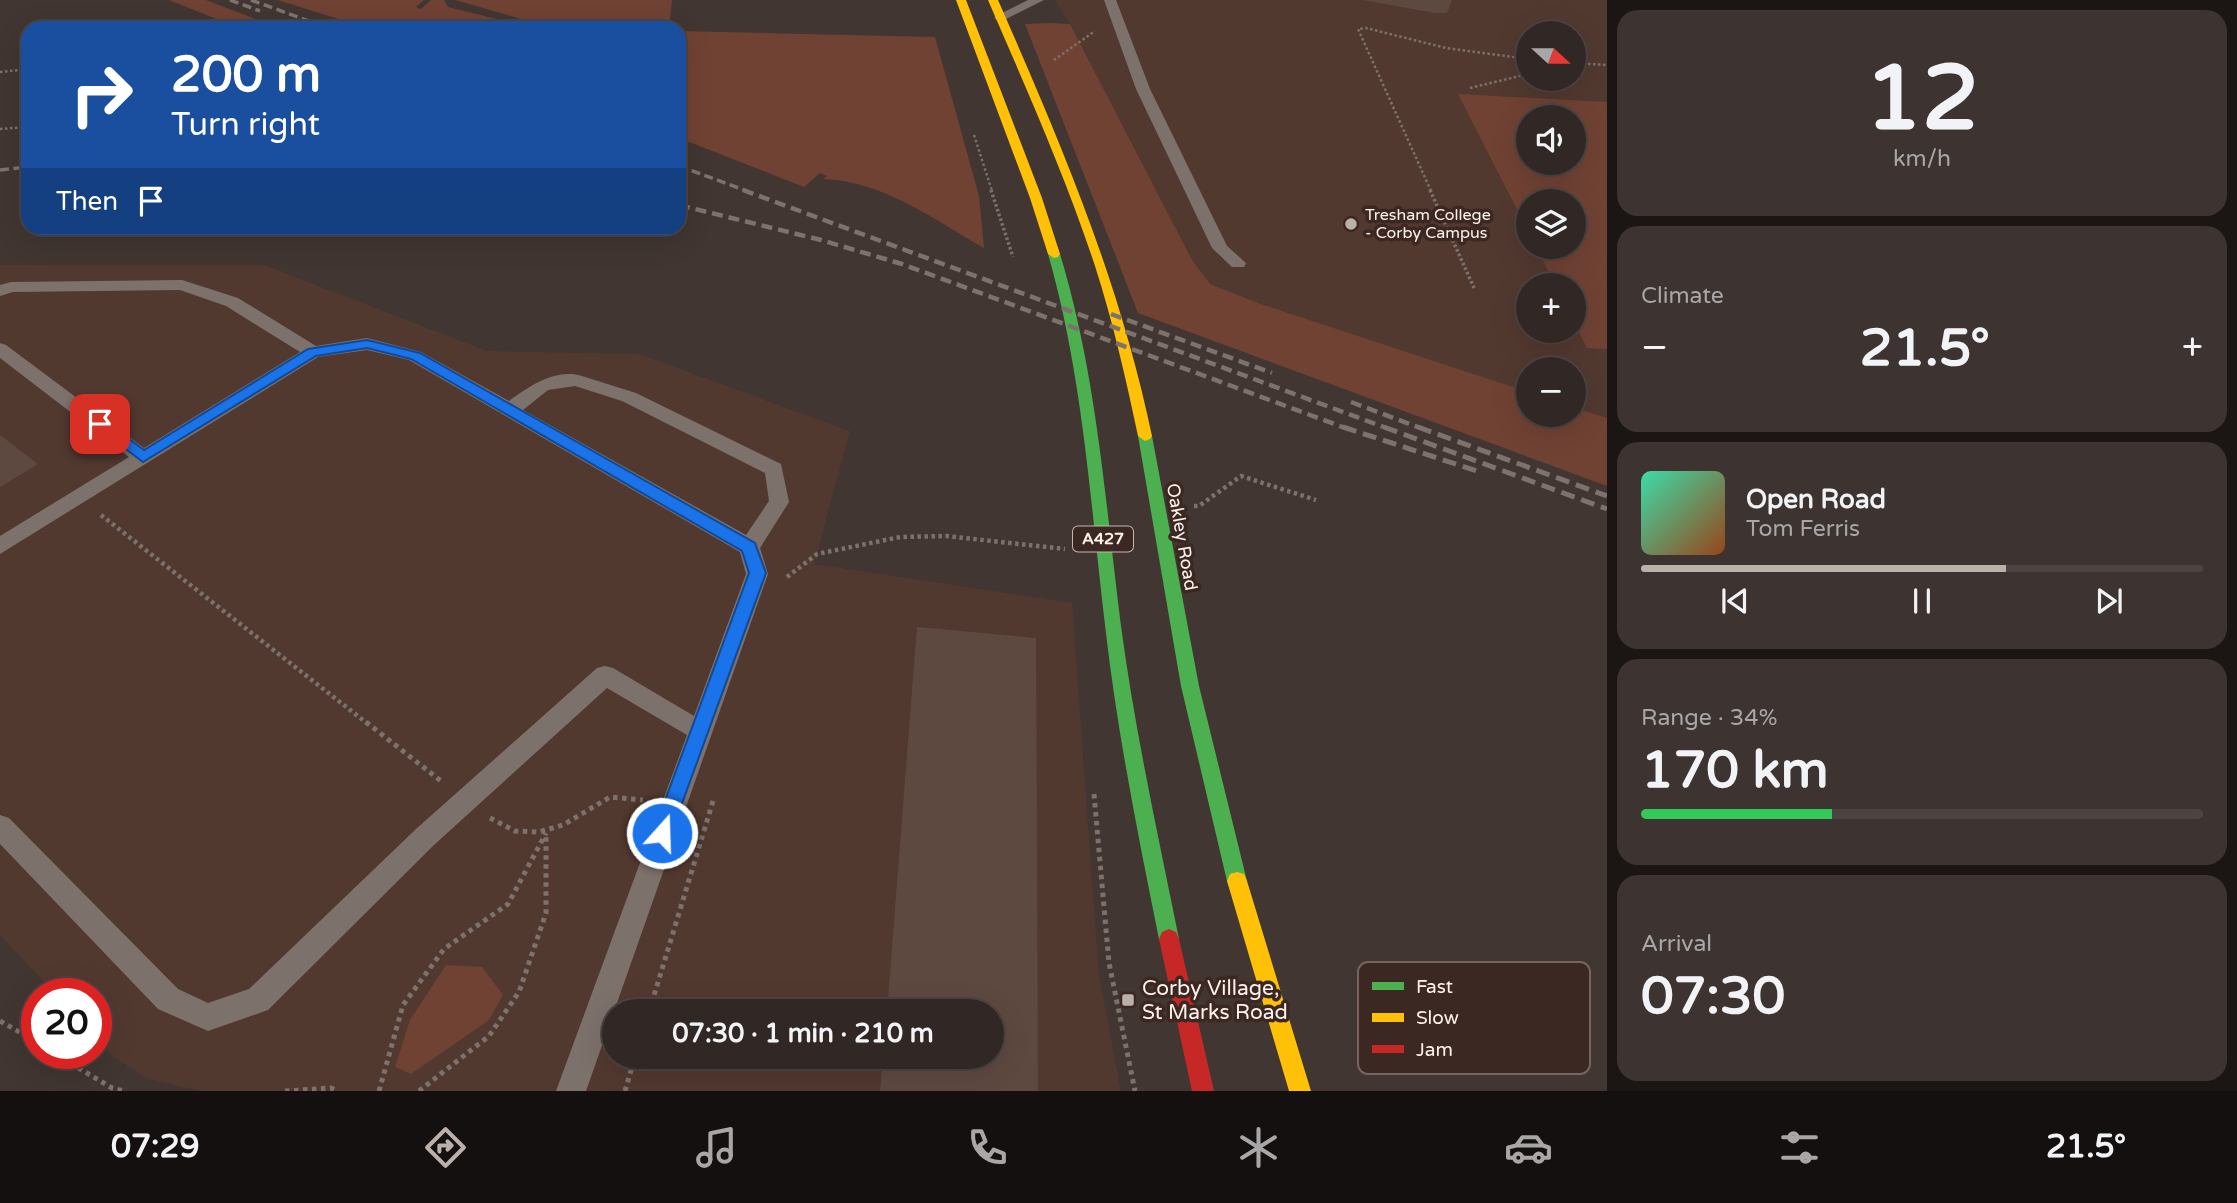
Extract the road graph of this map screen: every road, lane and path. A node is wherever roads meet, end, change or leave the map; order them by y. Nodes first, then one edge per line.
1 (961, 0) edge
2 (993, 0) edge
3 (1038, 0) edge
4 (1110, 0) edge
5 (1000, 17) junction
6 (1118, 22) junction
7 (1516, 58) edge
8 (1051, 61) dead end
9 (1586, 64) edge
10 (1607, 65) edge
11 (21, 70) edge
12 (0, 72) edge
13 (1516, 77) edge
14 (1470, 88) dead end
15 (21, 128) edge
16 (0, 129) edge
17 (995, 205) dead end
18 (1013, 257) dead end
19 (1238, 264) dead end
20 (1475, 290) dead end
21 (0, 291) edge
22 (0, 349) edge
23 (313, 352) junction
24 (510, 410) junction
25 (143, 457) junction
26 (78, 497) junction
27 (1316, 500) dead end
28 (1199, 506) dead end
29 (0, 546) edge
30 (749, 547) junction
31 (1076, 550) dead end
32 (783, 580) dead end
33 (701, 731) junction
34 (716, 791) dead end
35 (466, 800) junction
36 (671, 807) junction
37 (708, 817) junction
38 (0, 826) edge
39 (546, 833) junction
40 (653, 999) edge
41 (0, 1021) edge
42 (21, 1033) edge
43 (80, 1069) edge
44 (631, 1069) edge
45 (124, 1091) edge
46 (285, 1091) edge
47 (337, 1091) edge
48 (379, 1091) edge
49 (419, 1091) edge
50 (571, 1091) edge
51 (625, 1091) edge
52 (1203, 1091) edge
53 (1300, 1091) edge

1 - 52 highway, A427
2 - 5 highway, Oakley Road
3 - 5 lane
4 - 6 lane
5 - 53 highway, Oakley Road
6 - 8 path
6 - 19 lane
7 - 20 path
9 - 10 path
11 - 12 path
13 - 14 path
15 - 16 path
17 - 18 path
21 - 23 lane
22 - 25 lane
23 - 24 lane
23 - 25 lane
24 - 30 lane
24 - 30 lane
25 - 26 lane
26 - 29 lane
26 - 35 path
27 - 28 path
30 - 33 lane
31 - 32 path
33 - 35 lane
33 - 36 lane
34 - 37 path
35 - 38 lane
35 - 39 path
36 - 37 path
36 - 39 path
36 - 50 lane
37 - 40 path
39 - 48 path
39 - 49 path
41 - 42 path
43 - 45 path
44 - 51 path
46 - 47 path

